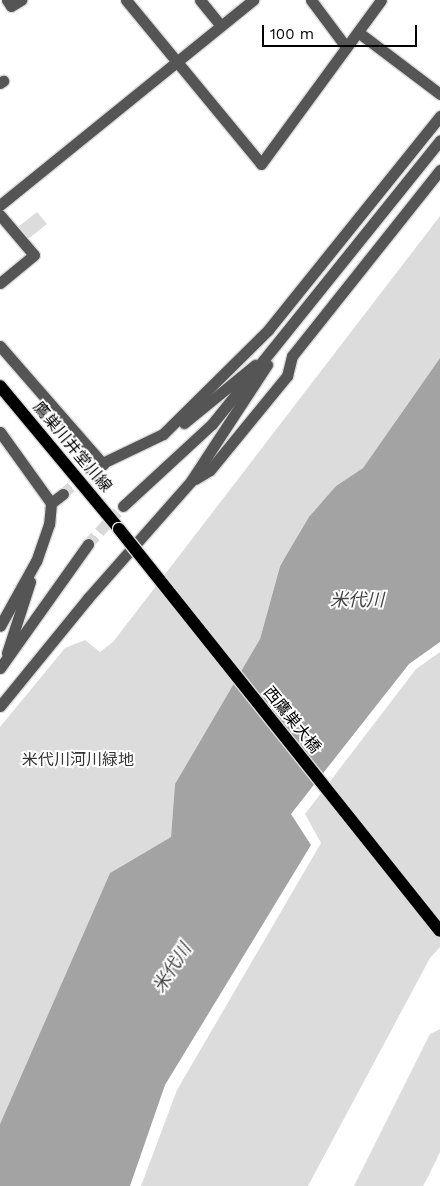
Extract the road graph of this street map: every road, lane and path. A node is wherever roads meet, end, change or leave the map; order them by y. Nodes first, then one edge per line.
1 (6, 0) edge
2 (21, 0) edge
3 (126, 0) edge
4 (200, 0) edge
5 (253, 0) edge
6 (311, 0) edge
7 (381, 0) edge
8 (221, 26) junction
9 (358, 32) junction
10 (346, 46) junction
11 (176, 60) junction
12 (440, 94) edge
13 (440, 116) edge
14 (440, 140) edge
15 (440, 170) edge
16 (0, 206) edge
17 (0, 215) edge
18 (0, 284) edge
19 (0, 346) edge
20 (276, 348) junction
21 (0, 386) edge
22 (0, 432) edge
23 (163, 434) junction
24 (103, 464) junction
25 (90, 469) tunnel mouth
26 (191, 481) junction
27 (63, 494) tunnel mouth
28 (51, 503) junction
29 (123, 506) tunnel mouth
30 (119, 529) joint
31 (88, 544) tunnel mouth
32 (36, 561) junction
33 (0, 626) edge
34 (2, 666) edge
35 (0, 706) edge
36 (440, 931) edge

1 - 2 street
3 - 11 street
4 - 8 street
5 - 8 street
6 - 10 street
7 - 9 street
8 - 11 street
9 - 10 street
9 - 12 street
10 - 11 street
11 - 16 street
13 - 23 street
14 - 20 street
15 - 26 street
17 - 18 street
19 - 24 street
20 - 23 street
20 - 26 street
20 - 29 street
21 - 30 main road, 鷹巣川井堂川線
22 - 28 street
23 - 24 street
24 - 25 street
26 - 35 street
27 - 28 street
28 - 32 street
30 - 36 main road, 西鷹巣大橋, bridge
31 - 34 street
32 - 33 street
32 - 34 street

